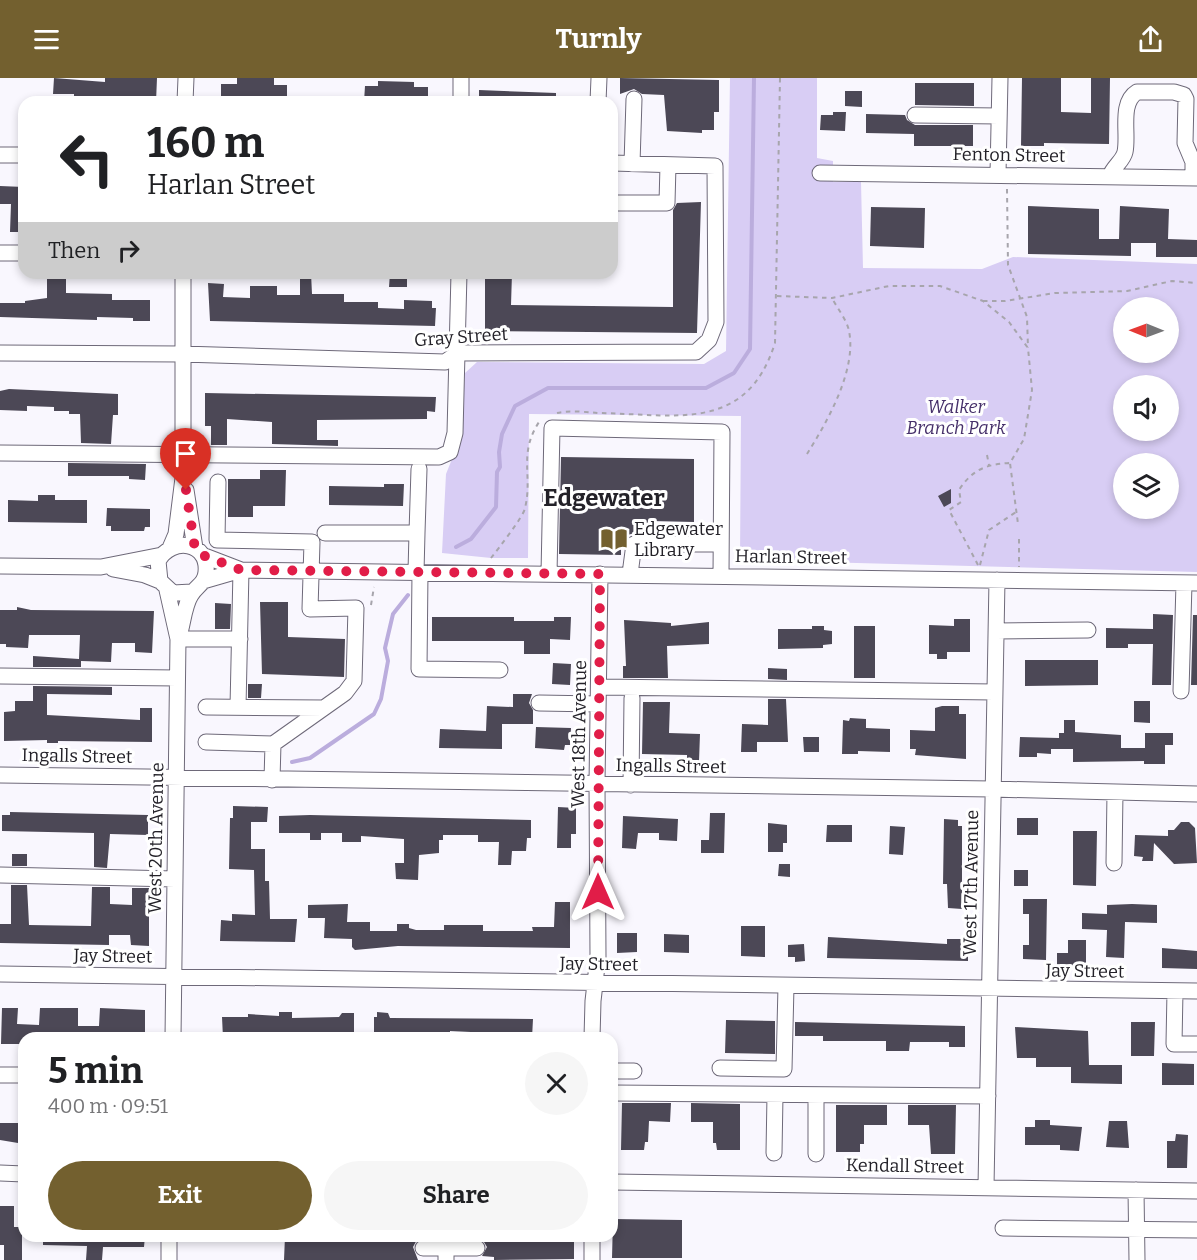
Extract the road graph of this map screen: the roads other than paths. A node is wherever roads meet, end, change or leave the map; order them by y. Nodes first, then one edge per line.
1 (186, 78) edge
2 (461, 78) edge
3 (599, 78) edge
4 (1000, 78) edge
5 (185, 96) edge
6 (461, 96) edge
7 (598, 96) edge
8 (634, 99) dead end
9 (915, 115) dead end
10 (999, 116) junction
11 (0, 155) edge
12 (18, 155) edge
13 (618, 163) edge
14 (632, 164) junction
15 (668, 165) junction
16 (820, 174) dead end
17 (998, 174) junction
18 (1110, 176) junction
19 (1195, 178) edge
20 (618, 203) edge
21 (0, 253) edge
22 (18, 253) edge
23 (183, 279) edge
24 (459, 279) edge
25 (0, 353) edge
26 (458, 353) junction
27 (182, 354) junction
28 (0, 453) edge
29 (183, 455) junction
30 (418, 469) dead end
31 (183, 478) junction
32 (218, 482) dead end
33 (325, 533) dead end
34 (417, 533) junction
35 (721, 544) junction
36 (166, 551) junction
37 (199, 552) junction
38 (0, 566) edge
39 (101, 567) junction
40 (241, 570) junction
41 (311, 571) junction
42 (418, 572) junction
43 (549, 574) junction
44 (600, 574) junction
45 (630, 574) junction
46 (721, 576) junction
47 (997, 580) junction
48 (1191, 583) edge
49 (164, 585) junction
50 (198, 586) junction
51 (1088, 630) dead end
52 (996, 631) junction
53 (178, 639) junction
54 (240, 639) junction
55 (500, 670) dead end
56 (0, 676) edge
57 (177, 678) junction
58 (599, 687) junction
59 (1181, 691) dead end
60 (994, 692) junction
61 (632, 698) dead end
62 (539, 703) dead end
63 (598, 704) junction
64 (206, 707) dead end
65 (238, 707) junction
66 (324, 708) junction
67 (206, 742) dead end
68 (273, 744) junction
69 (0, 775) edge
70 (176, 777) junction
71 (272, 780) junction
72 (597, 784) junction
73 (631, 785) junction
74 (992, 789) junction
75 (1115, 792) junction
76 (1197, 794) edge
77 (1114, 863) dead end
78 (0, 875) edge
79 (175, 879) junction
80 (0, 974) edge
81 (174, 977) junction
82 (596, 984) junction
83 (786, 986) junction
84 (989, 989) junction
85 (1175, 991) junction
86 (1197, 991) edge
87 (172, 1032) edge
88 (592, 1032) edge
89 (1197, 1044) edge
90 (720, 1068) dead end
91 (618, 1071) edge
92 (634, 1071) dead end
93 (0, 1075) edge
94 (18, 1075) edge
95 (618, 1094) edge
96 (775, 1095) junction
97 (816, 1095) junction
98 (988, 1096) junction
99 (774, 1153) dead end
100 (816, 1154) dead end
101 (0, 1173) edge
102 (18, 1173) edge
103 (618, 1182) edge
104 (986, 1187) junction
105 (1136, 1190) junction
106 (1197, 1191) edge
107 (1003, 1228) dead end
108 (1137, 1229) junction
109 (1197, 1230) edge
110 (169, 1242) edge
111 (592, 1242) edge
112 (423, 1248) dead end
113 (446, 1248) edge
114 (477, 1248) dead end
115 (169, 1260) edge
116 (592, 1260) edge
117 (1137, 1260) edge

1 - 5 street
2 - 6 street
3 - 7 street
4 - 10 street
8 - 14 street
9 - 10 street
10 - 17 street
11 - 12 street
13 - 14 street
14 - 15 street
15 - 20 street
15 - 26 street, Gray Street
16 - 17 street, Fenton Street
17 - 18 street, Fenton Street
18 - 19 street, Fenton Street
18 - 19 street
21 - 22 street
23 - 27 street
24 - 26 street
25 - 27 street, Gray Street
26 - 27 street, Gray Street
26 - 29 street
27 - 29 street
28 - 29 street
29 - 31 street
30 - 34 street
31 - 36 street
31 - 37 street
32 - 41 street
33 - 34 street
34 - 42 street
35 - 43 street
35 - 45 street
35 - 46 street
36 - 37 street
36 - 39 street
36 - 49 street
37 - 40 street, Harlan Street
37 - 50 street
38 - 39 street
39 - 49 street
40 - 41 street, Harlan Street
40 - 50 street, Harlan Street
40 - 54 street
41 - 42 street, Harlan Street
41 - 66 street
42 - 43 street, Harlan Street
42 - 55 street
43 - 44 street, Harlan Street
44 - 45 street, Harlan Street
44 - 58 street, West 18th Avenue
45 - 46 street, Harlan Street
46 - 47 street, Harlan Street
47 - 48 street, Harlan Street
47 - 52 street, West 17th Avenue
48 - 59 street
49 - 50 street
49 - 53 street, West 20th Avenue
50 - 53 street, West 20th Avenue
51 - 52 street
52 - 60 street, West 17th Avenue
53 - 54 street
53 - 57 street, West 20th Avenue
54 - 65 street
56 - 57 street
57 - 70 street, West 20th Avenue
58 - 60 street
58 - 63 street, West 18th Avenue
60 - 74 street, West 17th Avenue
61 - 73 street
62 - 63 street
63 - 72 street, West 18th Avenue
64 - 65 street
65 - 66 street
66 - 68 street
67 - 68 street
68 - 71 street
69 - 70 street, Ingalls Street
70 - 71 street, Ingalls Street
70 - 79 street, West 20th Avenue
71 - 72 street, Ingalls Street
72 - 73 street, Ingalls Street
72 - 82 street, West 18th Avenue
73 - 74 street, Ingalls Street
74 - 75 street, Ingalls Street
74 - 84 street, West 17th Avenue
75 - 76 street, Ingalls Street
75 - 77 street
78 - 79 street
79 - 81 street, West 20th Avenue
80 - 81 street, Jay Street
81 - 82 street, Jay Street
81 - 87 street, West 20th Avenue
82 - 83 street, Jay Street
82 - 88 street, West 18th Avenue
83 - 84 street, Jay Street
83 - 90 street
84 - 85 street, Jay Street
84 - 98 street, West 17th Avenue
85 - 86 street, Jay Street
85 - 89 street
91 - 92 street
93 - 94 street
95 - 96 street
96 - 97 street
96 - 99 street
97 - 98 street
97 - 100 street
98 - 104 street, West 17th Avenue
101 - 102 street
103 - 104 street, Kendall Street
104 - 105 street, Kendall Street
105 - 106 street, Kendall Street
105 - 108 street
107 - 108 street
108 - 109 street
108 - 117 street
110 - 115 street
111 - 116 street
112 - 113 street
113 - 114 street

